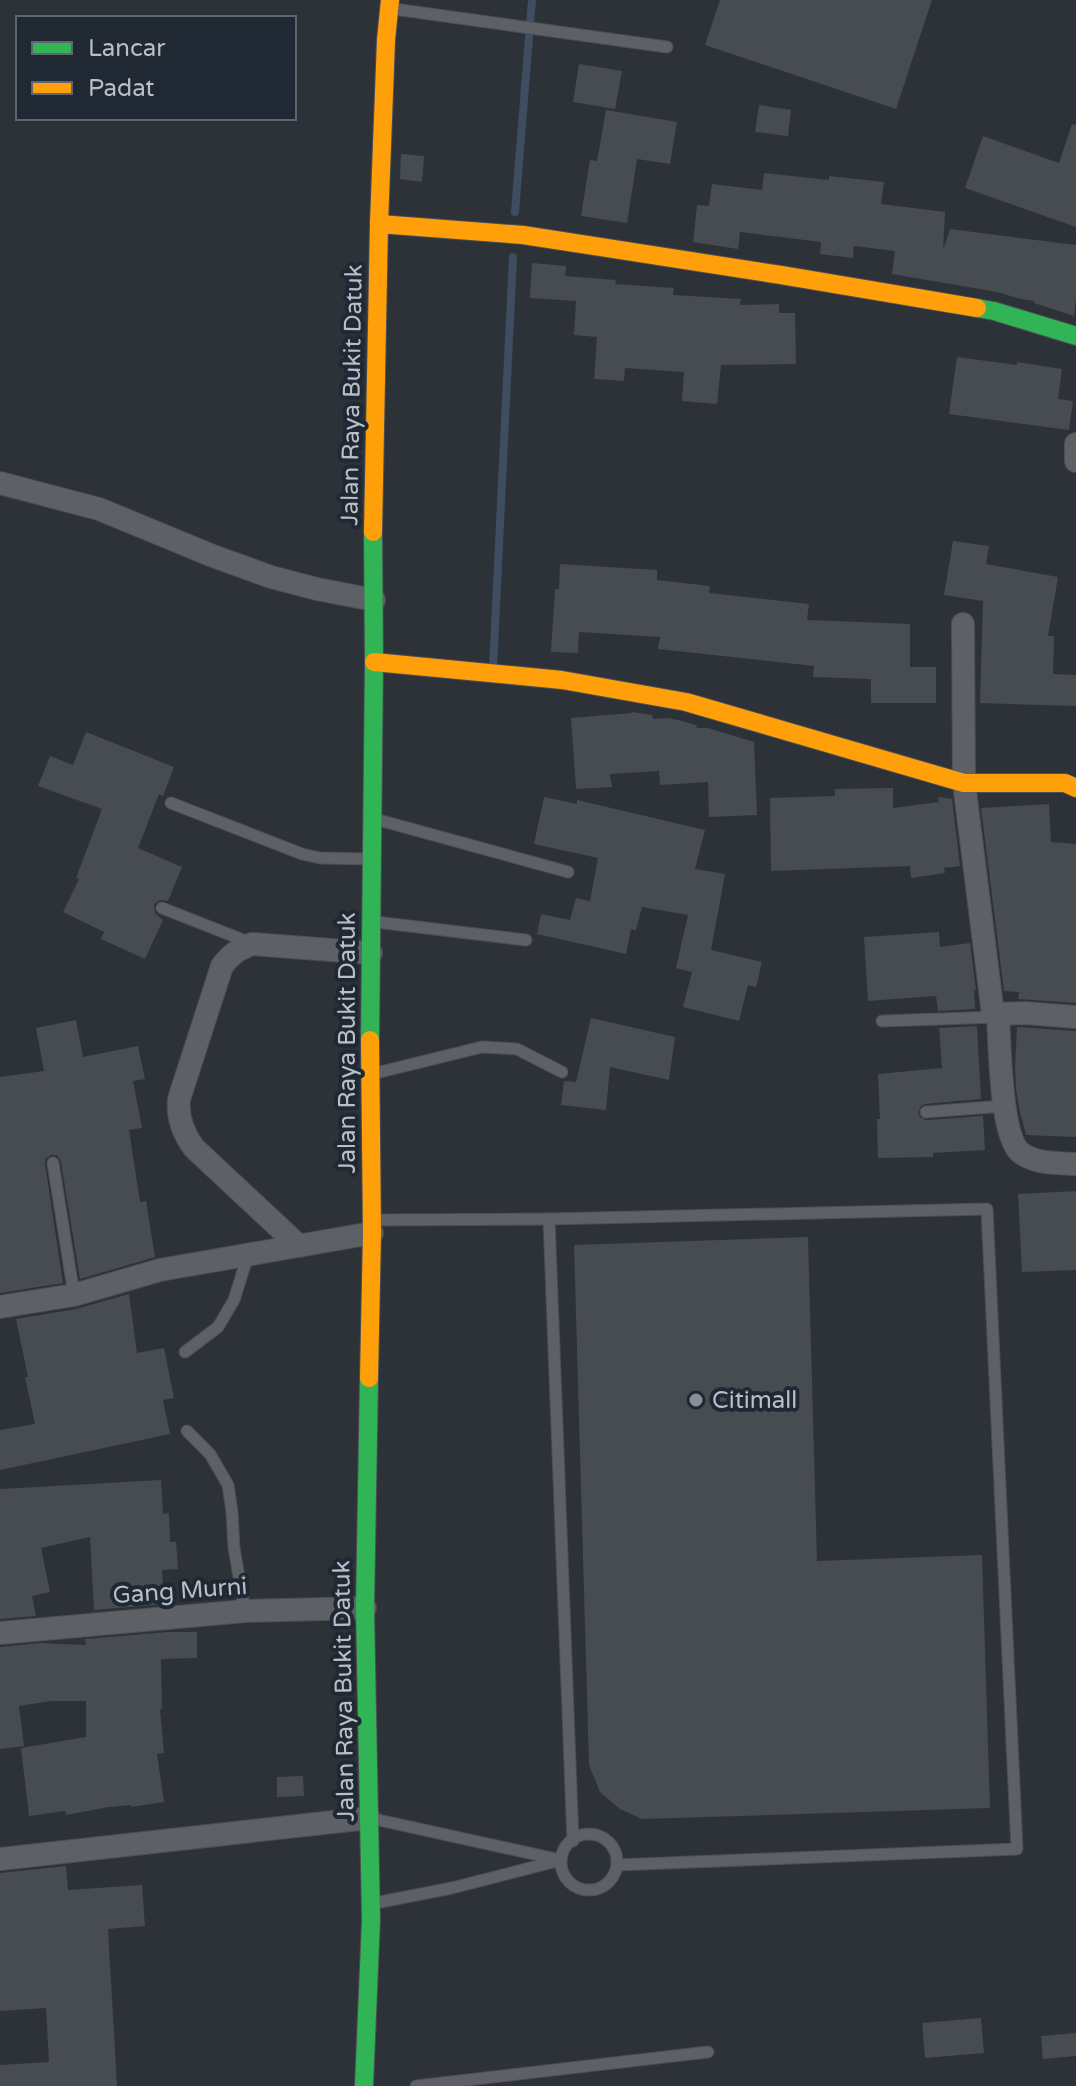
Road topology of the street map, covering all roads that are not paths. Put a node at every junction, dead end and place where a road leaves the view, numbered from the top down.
1 (390, 4) edge
2 (667, 47) dead end
3 (379, 224) junction
4 (1076, 336) edge
5 (1076, 444) edge
6 (1076, 461) edge
7 (0, 483) edge
8 (374, 600) junction
9 (963, 624) dead end
10 (374, 662) junction
11 (964, 783) junction
12 (1076, 788) edge
13 (171, 803) dead end
14 (372, 819) junction
15 (372, 859) junction
16 (568, 872) dead end
17 (162, 908) dead end
18 (371, 922) junction
19 (526, 940) dead end
20 (252, 944) junction
21 (371, 953) junction
22 (995, 1015) junction
23 (1076, 1017) edge
24 (882, 1021) dead end
25 (562, 1072) dead end
26 (370, 1075) junction
27 (1004, 1106) junction
28 (926, 1112) dead end
29 (53, 1163) dead end
30 (1076, 1164) edge
31 (549, 1219) junction
32 (372, 1226) junction
33 (299, 1246) junction
34 (248, 1254) junction
35 (74, 1295) junction
36 (0, 1307) edge
37 (185, 1352) dead end
38 (187, 1431) dead end
39 (365, 1608) junction
40 (245, 1611) junction
41 (0, 1633) edge
42 (369, 1818) junction
43 (573, 1841) junction
44 (0, 1859) edge
45 (561, 1860) junction
46 (617, 1865) junction
47 (370, 1904) junction
48 (708, 2052) dead end
49 (364, 2086) edge
50 (416, 2086) edge

1 - 2 lane
1 - 3 street, Jalan Raya Bukit Datuk
3 - 4 street
3 - 8 street, Jalan Raya Bukit Datuk
5 - 6 street
7 - 8 street
8 - 10 street, Jalan Raya Bukit Datuk
9 - 11 street
10 - 11 street
10 - 14 street, Jalan Raya Bukit Datuk
11 - 12 street
11 - 22 street
13 - 15 lane
14 - 15 street, Jalan Raya Bukit Datuk
14 - 16 lane
15 - 18 street, Jalan Raya Bukit Datuk
17 - 20 lane
18 - 19 lane
18 - 21 street, Jalan Raya Bukit Datuk
20 - 21 street
20 - 33 street
21 - 26 street, Jalan Raya Bukit Datuk
22 - 23 street
22 - 24 lane
22 - 27 street
25 - 26 lane
26 - 32 street, Jalan Raya Bukit Datuk
27 - 28 lane
27 - 30 street
29 - 35 lane
31 - 32 lane
31 - 43 lane
31 - 46 lane
32 - 33 street
32 - 39 street, Jalan Raya Bukit Datuk
33 - 34 street
34 - 35 street
34 - 37 lane
35 - 36 street
38 - 40 lane
39 - 40 street, Gang Murni
39 - 42 street, Jalan Raya Bukit Datuk
40 - 41 street, Gang Murni
42 - 44 street
42 - 45 lane
42 - 47 street, Jalan Raya Bukit Datuk
43 - 45 lane
43 - 46 lane
45 - 46 lane
45 - 47 lane
47 - 49 street, Jalan Raya Bukit Datuk
48 - 50 lane

